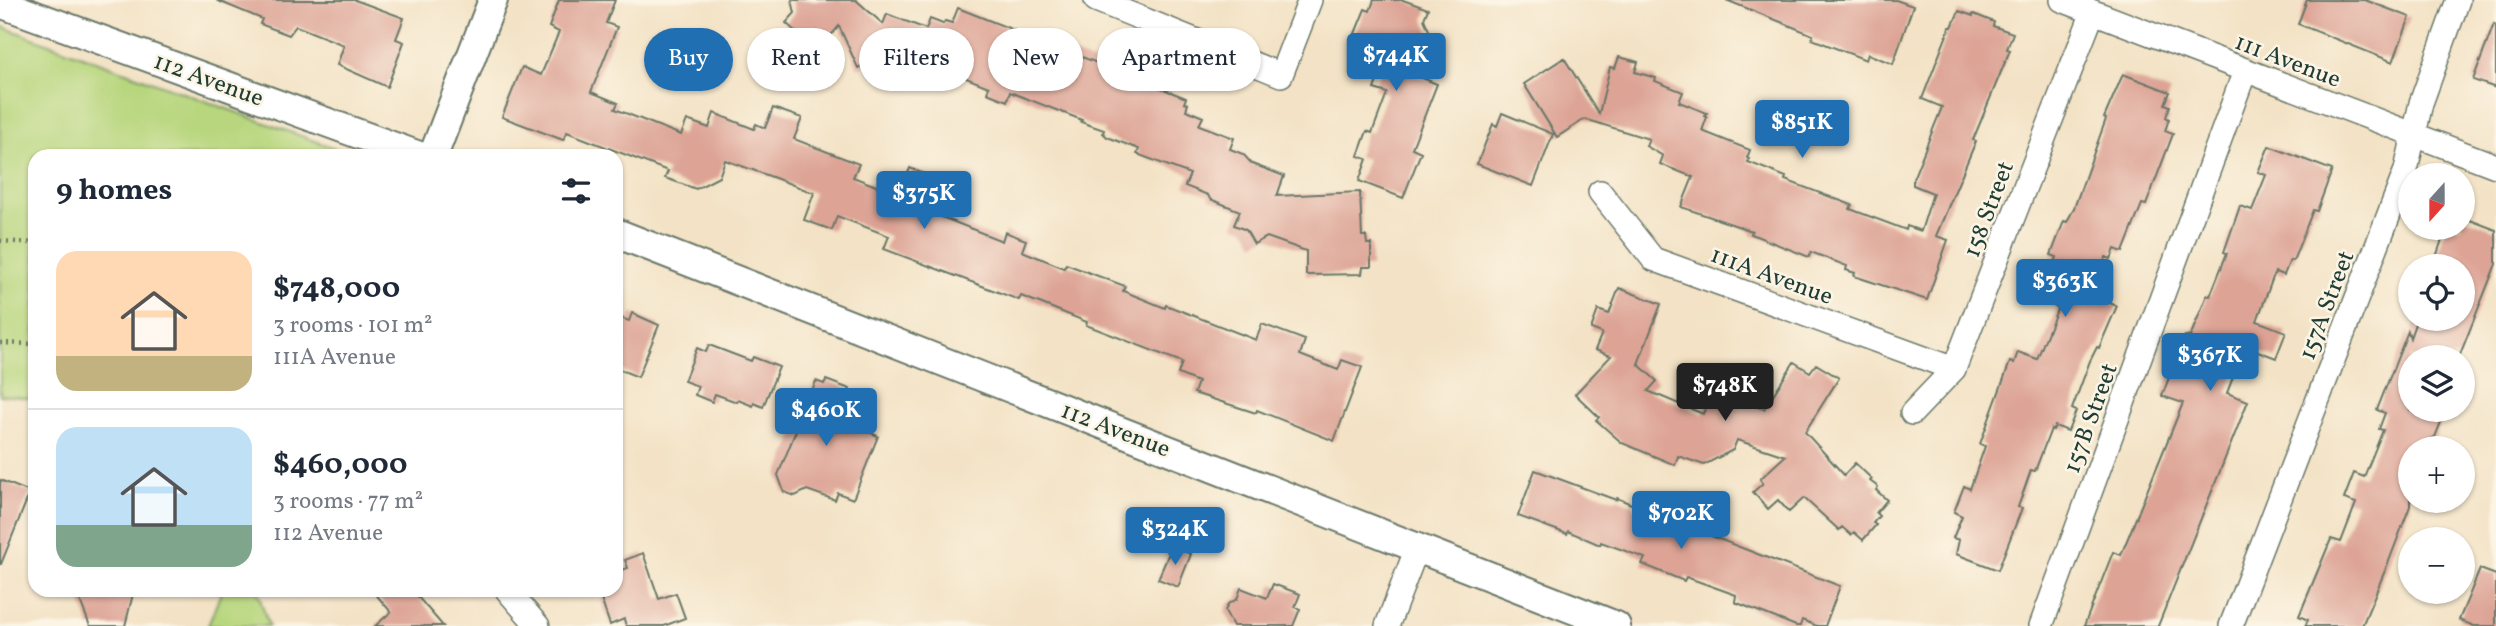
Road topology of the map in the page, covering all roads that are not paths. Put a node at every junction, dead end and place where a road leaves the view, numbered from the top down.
1 (493, 0) edge
2 (1096, 0) edge
3 (1310, 0) edge
4 (2062, 0) edge
5 (2458, 0) edge
6 (0, 3) edge
7 (2093, 12) junction
8 (2245, 71) junction
9 (2414, 136) junction
10 (400, 149) edge
11 (436, 149) edge
12 (2496, 166) edge
13 (1600, 192) dead end
14 (623, 236) edge
15 (1954, 369) junction
16 (1912, 413) dead end
17 (1418, 548) junction
18 (513, 597) edge
19 (538, 626) edge
20 (1387, 626) edge
21 (1616, 626) edge
22 (2041, 626) edge
23 (2231, 626) edge

1 - 11 street
2 - 3 street
4 - 7 street, 111 Avenue
5 - 9 street, 157A Street
6 - 10 street, 112 Avenue
7 - 8 street, 111 Avenue
7 - 15 street, 158 Street
8 - 9 street, 111 Avenue
8 - 22 street, 157B Street
9 - 12 street, 111 Avenue
9 - 23 street, 157A Street
13 - 15 street, 111A Avenue
14 - 17 street, 112 Avenue
15 - 16 street, 158 Street
17 - 20 street
17 - 21 street, 112 Avenue
18 - 19 street

